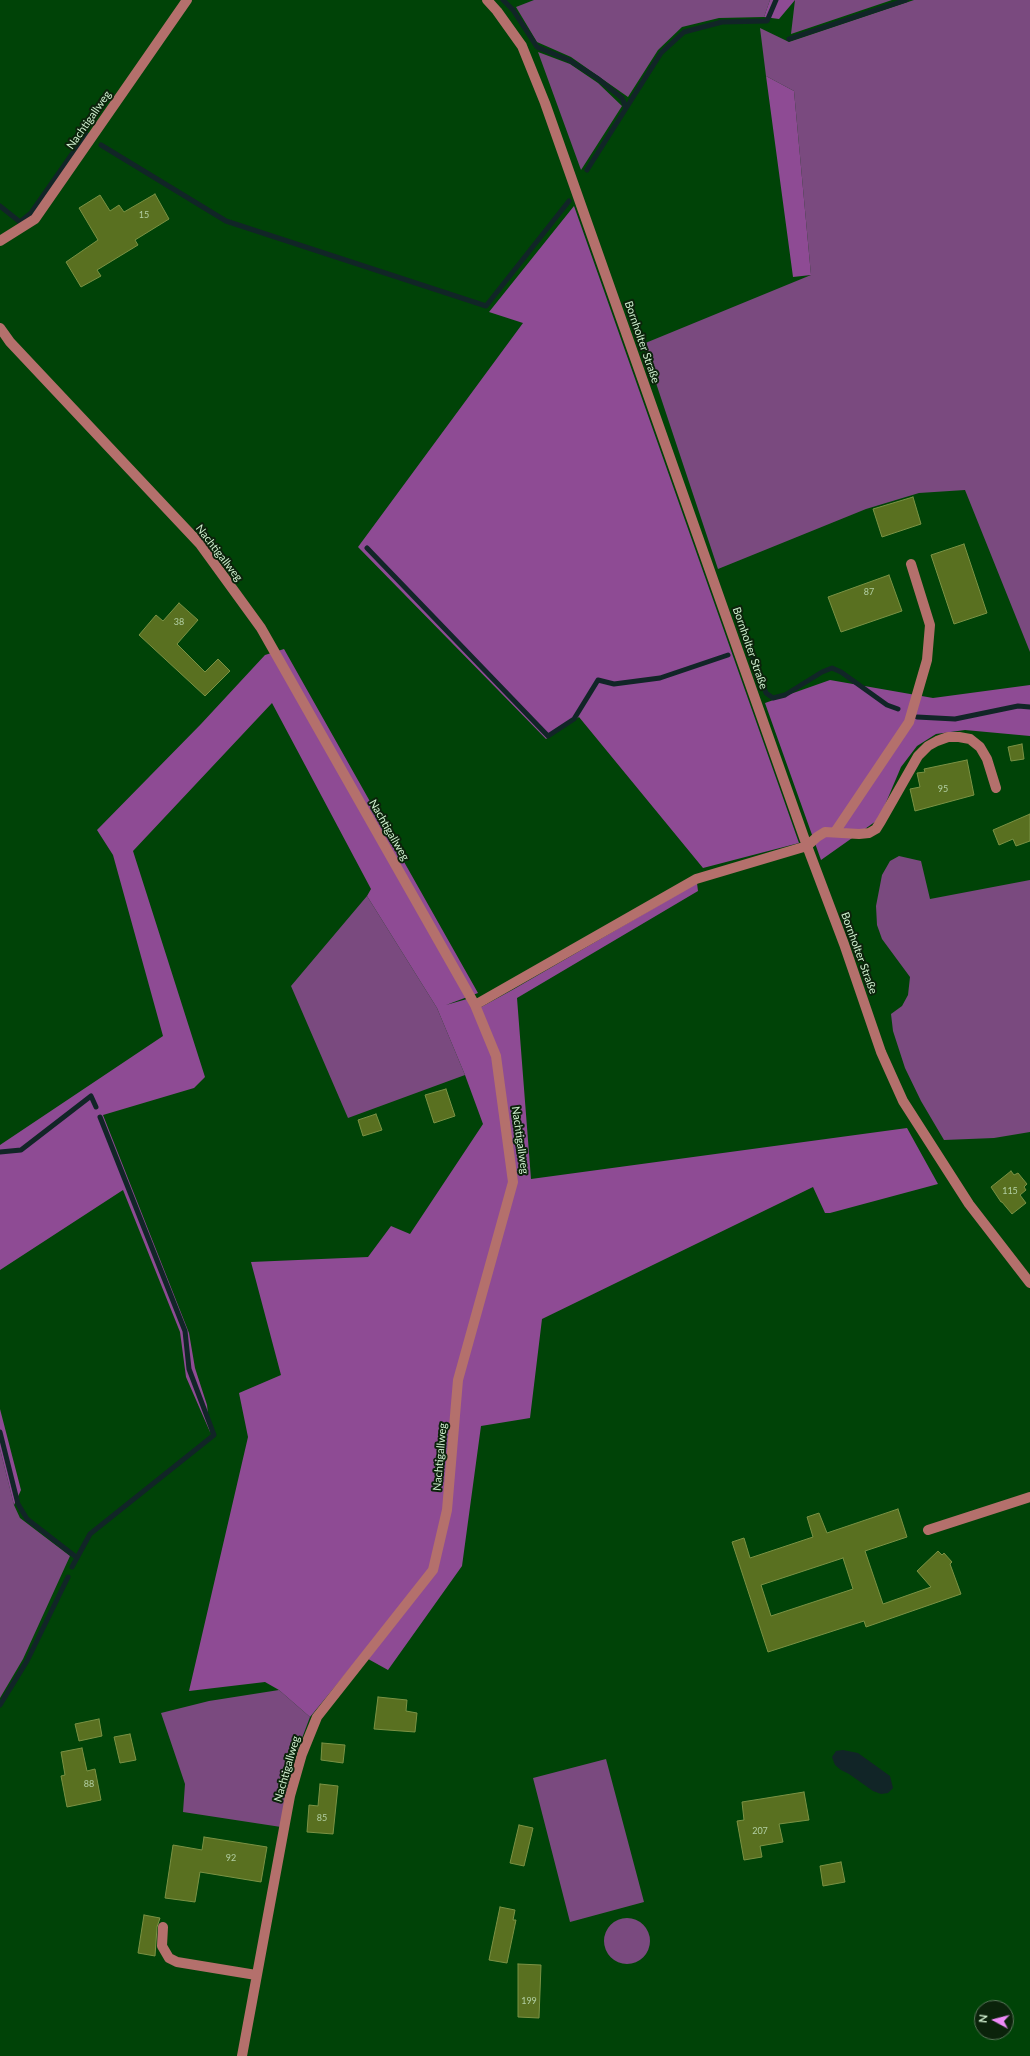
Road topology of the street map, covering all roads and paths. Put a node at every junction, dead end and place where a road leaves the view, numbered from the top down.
1 (187, 0) edge
2 (487, 0) edge
3 (0, 241) edge
4 (0, 328) edge
5 (911, 564) dead end
6 (996, 788) dead end
7 (835, 832) junction
8 (807, 846) junction
9 (475, 1004) junction
10 (1030, 1283) edge
11 (1030, 1497) edge
12 (928, 1530) dead end
13 (163, 1927) dead end
14 (256, 1975) junction
15 (242, 2056) edge

1 - 3 street, Nachtigallweg
2 - 8 street, Bornholter Straße
4 - 9 street, Nachtigallweg
5 - 7 street
6 - 7 street
7 - 8 street
8 - 9 street
8 - 10 street, Bornholter Straße
9 - 14 street, Nachtigallweg
11 - 12 street
13 - 14 street
14 - 15 street, Nachtigallweg

